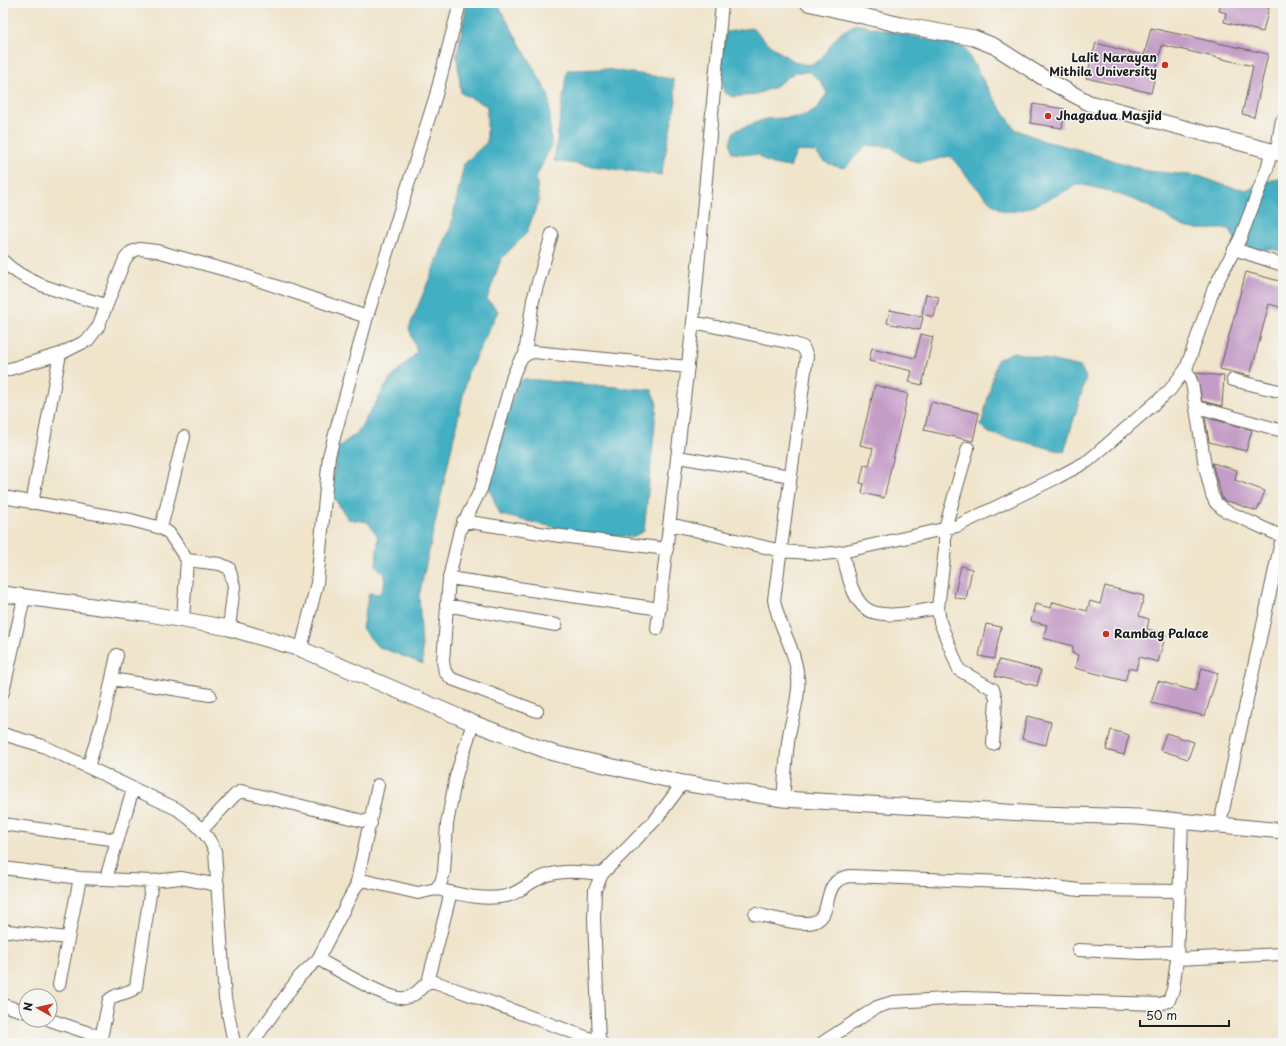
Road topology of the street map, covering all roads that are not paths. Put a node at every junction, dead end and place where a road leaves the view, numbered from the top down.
1 (460, 3) edge
2 (722, 3) edge
3 (808, 3) edge
4 (1283, 122) edge
5 (1277, 153) edge
6 (552, 234) dead end
7 (1237, 244) junction
8 (3, 261) edge
9 (1283, 265) edge
10 (106, 305) junction
11 (367, 317) junction
12 (693, 322) junction
13 (60, 354) junction
14 (525, 354) junction
15 (688, 367) junction
16 (1186, 369) junction
17 (3, 371) edge
18 (1233, 380) dead end
19 (1283, 392) edge
20 (1197, 407) junction
21 (1283, 431) edge
22 (184, 437) dead end
23 (968, 448) dead end
24 (678, 457) junction
25 (791, 476) junction
26 (3, 497) edge
27 (32, 503) junction
28 (463, 521) junction
29 (670, 524) junction
30 (161, 528) junction
31 (945, 528) junction
32 (1282, 537) edge
33 (667, 549) junction
34 (781, 551) junction
35 (842, 552) junction
36 (187, 560) junction
37 (449, 578) junction
38 (3, 594) edge
39 (24, 598) junction
40 (446, 605) junction
41 (938, 608) junction
42 (660, 610) junction
43 (182, 619) junction
44 (556, 625) dead end
45 (229, 628) junction
46 (658, 629) dead end
47 (301, 650) junction
48 (118, 655) dead end
49 (112, 679) junction
50 (3, 692) edge
51 (210, 695) dead end
52 (537, 711) dead end
53 (473, 723) junction
54 (3, 734) edge
55 (993, 744) dead end
56 (88, 767) junction
57 (684, 783) junction
58 (378, 785) dead end
59 (133, 789) junction
60 (783, 799) junction
61 (1182, 820) junction
62 (3, 824) edge
63 (371, 824) junction
64 (1220, 824) junction
65 (202, 830) junction
66 (1283, 831) edge
67 (118, 840) junction
68 (3, 868) edge
69 (602, 874) junction
70 (80, 878) junction
71 (106, 878) junction
72 (152, 882) junction
73 (218, 885) junction
74 (356, 886) junction
75 (436, 889) junction
76 (1178, 891) junction
77 (451, 892) junction
78 (755, 914) dead end
79 (3, 929) edge
80 (67, 938) junction
81 (1078, 950) dead end
82 (1283, 954) edge
83 (1177, 955) junction
84 (318, 959) junction
85 (428, 982) junction
86 (59, 985) dead end
87 (3, 1005) edge
88 (18, 1010) edge
89 (58, 1023) edge
90 (100, 1040) edge
91 (600, 1042) edge
92 (234, 1043) edge
93 (252, 1043) edge
94 (822, 1043) edge

1 - 11 street
2 - 12 street
3 - 5 street
4 - 5 street
5 - 7 street
6 - 14 street
7 - 9 street
7 - 16 street
8 - 10 street
10 - 11 street
10 - 13 street
11 - 47 street
12 - 15 street
12 - 25 street
13 - 17 street
13 - 27 street
14 - 15 street
14 - 28 street
15 - 24 street
16 - 20 street
16 - 31 street
18 - 19 street
20 - 21 street
20 - 32 street
22 - 30 street
23 - 31 street
24 - 25 street
24 - 29 street
25 - 34 street
26 - 27 street
27 - 30 street
28 - 33 street
28 - 37 street
29 - 33 street
29 - 34 street
30 - 36 street
31 - 35 street
31 - 41 street
32 - 64 street
33 - 42 street
34 - 35 street
34 - 60 street
35 - 41 street
36 - 43 street
36 - 45 street
37 - 40 street
37 - 42 street
38 - 39 street
39 - 43 street
39 - 50 street
40 - 44 street
40 - 52 street
41 - 55 street
42 - 46 street
43 - 45 street
45 - 47 street
47 - 53 street
48 - 49 street
49 - 51 street
49 - 56 street
53 - 57 street
53 - 75 street
54 - 56 street
56 - 59 street
57 - 60 street
57 - 69 street
58 - 63 street
59 - 65 street
59 - 67 street
60 - 61 street
61 - 64 street
61 - 76 street
62 - 67 street
63 - 65 street
63 - 74 street
64 - 66 street
65 - 73 street
67 - 71 street
68 - 70 street
69 - 77 street
69 - 91 street
70 - 71 street
70 - 80 street
71 - 72 street
72 - 73 street
72 - 90 street
73 - 92 street
74 - 75 street
74 - 84 street
75 - 77 street
76 - 78 street
76 - 83 street
77 - 85 street
79 - 80 street
80 - 86 street
81 - 83 street
82 - 83 street
83 - 94 street
84 - 85 street
84 - 93 street
85 - 91 street
87 - 88 street
89 - 90 street

